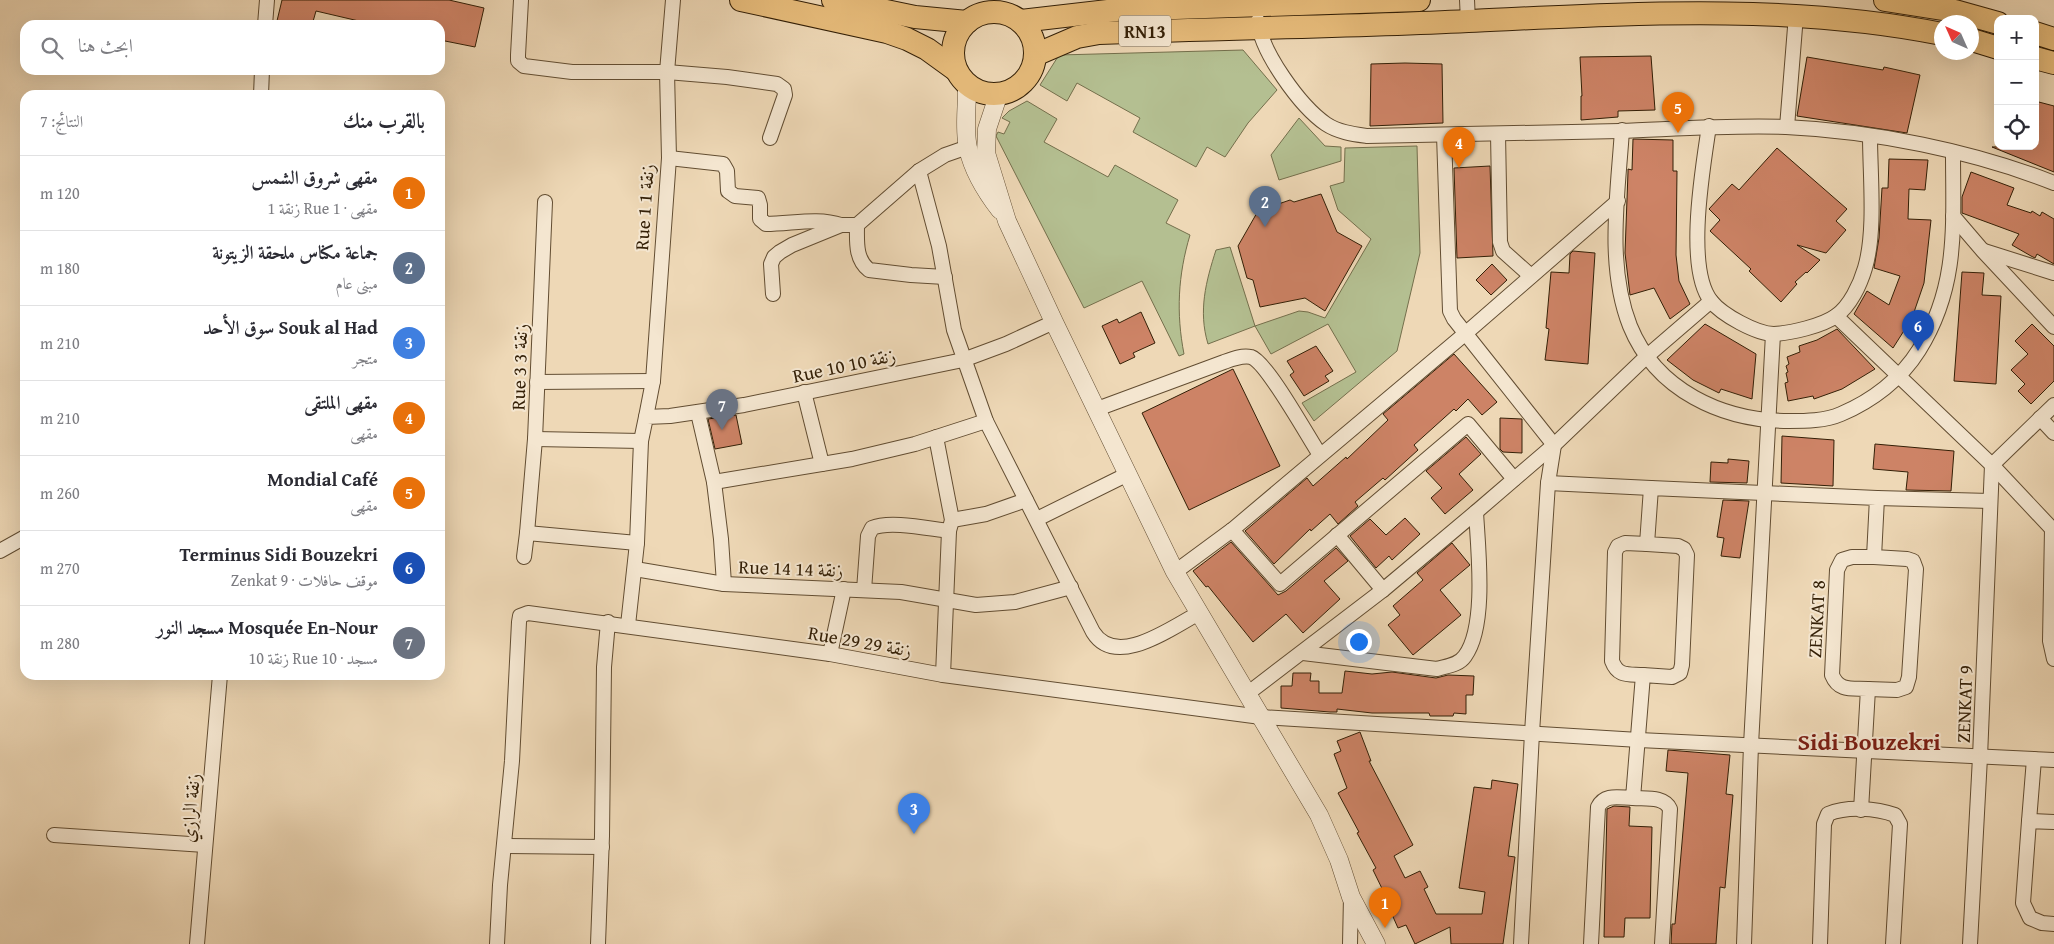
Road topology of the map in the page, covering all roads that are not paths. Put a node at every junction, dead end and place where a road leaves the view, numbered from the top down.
1 (267, 0) edge
2 (521, 0) edge
3 (673, 0) edge
4 (741, 0) edge
5 (834, 0) edge
6 (1419, 0) edge
7 (1885, 0) edge
8 (1467, 10) edge
9 (1796, 15) junction
10 (1257, 16) junction
11 (265, 20) edge
12 (1021, 21) junction
13 (967, 22) junction
14 (1994, 22) edge
15 (1934, 32) edge
16 (2039, 34) edge
17 (2054, 39) edge
18 (1979, 42) edge
19 (1994, 47) edge
20 (1035, 55) junction
21 (2039, 59) edge
22 (2054, 64) edge
23 (667, 72) junction
24 (262, 75) edge
25 (963, 77) junction
26 (261, 90) edge
27 (999, 93) junction
28 (1709, 126) junction
29 (1787, 127) junction
30 (1622, 130) junction
31 (1498, 134) junction
32 (1444, 135) junction
33 (1870, 136) junction
34 (770, 138) dead end
35 (968, 147) junction
36 (1953, 152) junction
37 (669, 158) junction
38 (919, 170) junction
39 (2054, 183) edge
40 (1618, 201) junction
41 (545, 202) dead end
42 (1953, 216) junction
43 (1007, 221) junction
44 (842, 225) junction
45 (857, 225) junction
46 (1983, 251) junction
47 (2054, 273) edge
48 (1531, 276) junction
49 (945, 277) junction
50 (773, 294) dead end
51 (1711, 301) junction
52 (1836, 316) junction
53 (1054, 322) junction
54 (2054, 327) edge
55 (1466, 333) junction
56 (1773, 334) junction
57 (1646, 357) junction
58 (963, 360) junction
59 (1900, 376) junction
60 (653, 381) junction
61 (537, 382) junction
62 (804, 392) junction
63 (2054, 404) edge
64 (1096, 409) junction
65 (698, 413) junction
66 (2040, 418) junction
67 (986, 421) junction
68 (1768, 421) junction
69 (644, 428) junction
70 (2054, 433) edge
71 (936, 438) junction
72 (536, 439) junction
73 (1554, 445) junction
74 (1320, 455) junction
75 (822, 464) junction
76 (1992, 465) junction
77 (1128, 474) junction
78 (1514, 479) junction
79 (714, 482) junction
80 (1548, 483) junction
81 (1650, 488) junction
82 (1764, 492) junction
83 (1877, 498) junction
84 (1026, 500) junction
85 (1990, 501) junction
86 (1476, 512) junction
87 (1037, 519) junction
88 (950, 525) junction
89 (1232, 530) junction
90 (2053, 530) edge
91 (527, 533) junction
92 (1337, 535) junction
93 (20, 540) edge
94 (637, 543) junction
95 (1647, 544) junction
96 (0, 551) edge
97 (524, 557) dead end
98 (1874, 557) junction
99 (634, 570) junction
100 (1175, 572) junction
101 (724, 584) junction
102 (1070, 587) junction
103 (844, 589) junction
104 (864, 590) junction
105 (1384, 590) junction
106 (946, 601) junction
107 (1199, 613) junction
108 (608, 622) junction
109 (628, 625) junction
110 (1303, 653) junction
111 (830, 654) junction
112 (2054, 659) edge
113 (943, 675) junction
114 (1643, 675) junction
115 (220, 680) edge
116 (1868, 689) junction
117 (1247, 694) junction
118 (1261, 716) junction
119 (1532, 733) junction
120 (1639, 740) junction
121 (1751, 745) junction
122 (1865, 751) junction
123 (1980, 757) junction
124 (2034, 759) junction
125 (2054, 760) edge
126 (1633, 798) junction
127 (1861, 810) junction
128 (2029, 821) junction
129 (2054, 822) edge
130 (54, 835) dead end
131 (206, 845) junction
132 (504, 846) junction
133 (602, 847) junction
134 (1351, 897) junction
135 (2054, 924) edge
136 (197, 944) edge
137 (497, 944) edge
138 (598, 944) edge
139 (1350, 944) edge
140 (1376, 944) edge
141 (1521, 944) edge
142 (1591, 944) edge
143 (1662, 944) edge
144 (1744, 944) edge
145 (1820, 944) edge
146 (1893, 944) edge
147 (1970, 944) edge

1 - 11 street
2 - 23 street
3 - 23 street, Rue 1 زنقة 1
4 - 25 main road
5 - 13 main road, RN13
6 - 10 main road, RN13
7 - 14 main road
8 - 9 main road, RN13
8 - 10 main road, RN13
9 - 15 main road, RN13
9 - 29 street
10 - 12 main road, RN13
10 - 20 main road, RN13
10 - 32 street
12 - 13 main road, RN13
12 - 20 main road
13 - 25 main road
16 - 17 main road
18 - 19 main road
20 - 27 main road
21 - 22 main road
23 - 34 street
23 - 37 street, Rue 1 زنقة 1
24 - 26 street
25 - 27 main road
25 - 35 street
27 - 43 street
28 - 29 street
28 - 30 street
28 - 51 street
29 - 33 street
30 - 31 street
30 - 40 street
31 - 32 street
31 - 48 street
32 - 55 street
33 - 36 street
33 - 52 street
35 - 38 street
35 - 43 street
36 - 39 street
36 - 42 street
37 - 44 street
37 - 60 street, Rue 1 زنقة 1
38 - 45 street
38 - 49 street
40 - 48 street
40 - 57 street
41 - 61 street, Rue 3 زنقة 3
42 - 46 street
42 - 59 street
43 - 53 street
44 - 45 street
44 - 50 street
45 - 49 street
46 - 47 street
46 - 54 street
48 - 55 street
49 - 58 street
51 - 56 street
51 - 57 street
52 - 56 street
52 - 59 street
53 - 58 street, Rue 10 زنقة 10
53 - 64 street
55 - 73 street
55 - 74 street
56 - 68 street
57 - 68 street
57 - 73 street
58 - 62 street, Rue 10 زنقة 10
58 - 67 street
59 - 68 street
59 - 76 street
60 - 61 street
60 - 69 street, Rue 1 زنقة 1
61 - 72 street, Rue 3 زنقة 3
62 - 65 street, Rue 10 زنقة 10
62 - 75 street
63 - 66 street
64 - 74 street
64 - 77 street
65 - 69 street, Rue 10 زنقة 10
65 - 79 street
66 - 70 street
66 - 76 street
67 - 71 street
67 - 84 street
68 - 82 street
69 - 72 street, Rue 10 زنقة 10
69 - 94 street, Rue 1 زنقة 1
71 - 75 street
71 - 88 street
72 - 91 street, Rue 3 زنقة 3
73 - 78 street
73 - 80 street
74 - 89 street
75 - 79 street
76 - 85 street, ZENKAT 9
76 - 90 street
77 - 87 street
77 - 100 street
78 - 86 street
78 - 92 street
79 - 101 street
80 - 81 street
80 - 119 street
81 - 82 street
81 - 95 street
82 - 83 street
82 - 121 street
83 - 85 street
83 - 98 street
84 - 87 street
84 - 88 street
85 - 123 street, ZENKAT 9
86 - 105 street
86 - 110 street
87 - 102 street
88 - 104 street
88 - 106 street
89 - 92 street
89 - 100 street
90 - 112 street
91 - 94 street
91 - 97 street, Rue 3 زنقة 3
92 - 105 street
93 - 96 street
94 - 99 street, Rue 1 زنقة 1
95 - 114 street
95 - 114 street
98 - 116 street, ZENKAT 8
98 - 116 street
99 - 101 street, Rue 14 زنقة 14
99 - 109 street, Rue 1 زنقة 1
100 - 107 street
101 - 103 street, Rue 14 زنقة 14
102 - 106 street, Rue 14 زنقة 14
102 - 107 street
103 - 104 street, Rue 14 زنقة 14
103 - 111 street
104 - 106 street, Rue 14 زنقة 14
105 - 110 street
106 - 113 street
107 - 117 street
108 - 109 street, Rue 29 زنقة 29
108 - 132 street, Rue 29 زنقة 29
108 - 133 street
109 - 111 street, Rue 29 زنقة 29
110 - 117 street
111 - 113 street, Rue 29 زنقة 29
113 - 118 street, Rue 29 زنقة 29
114 - 120 street
115 - 131 street, زنقة الرازي
116 - 122 street
117 - 118 street
118 - 119 street, Rue 29 زنقة 29
118 - 134 street
119 - 120 street, Rue 29 زنقة 29
119 - 141 street
120 - 121 street, Rue 29 زنقة 29
120 - 126 street
121 - 122 street, Rue 29 زنقة 29
121 - 144 street
122 - 123 street, Rue 29 زنقة 29
122 - 127 street
123 - 124 street, Rue 29 زنقة 29
123 - 147 street, ZENKAT 9
124 - 125 street, Rue 29 زنقة 29
124 - 128 street
126 - 142 street
126 - 143 street
127 - 145 street
127 - 146 street
128 - 129 street
128 - 135 street
130 - 131 street
131 - 136 street, زنقة الرازي
132 - 133 street
132 - 137 street
133 - 138 street
134 - 139 street
134 - 140 street

